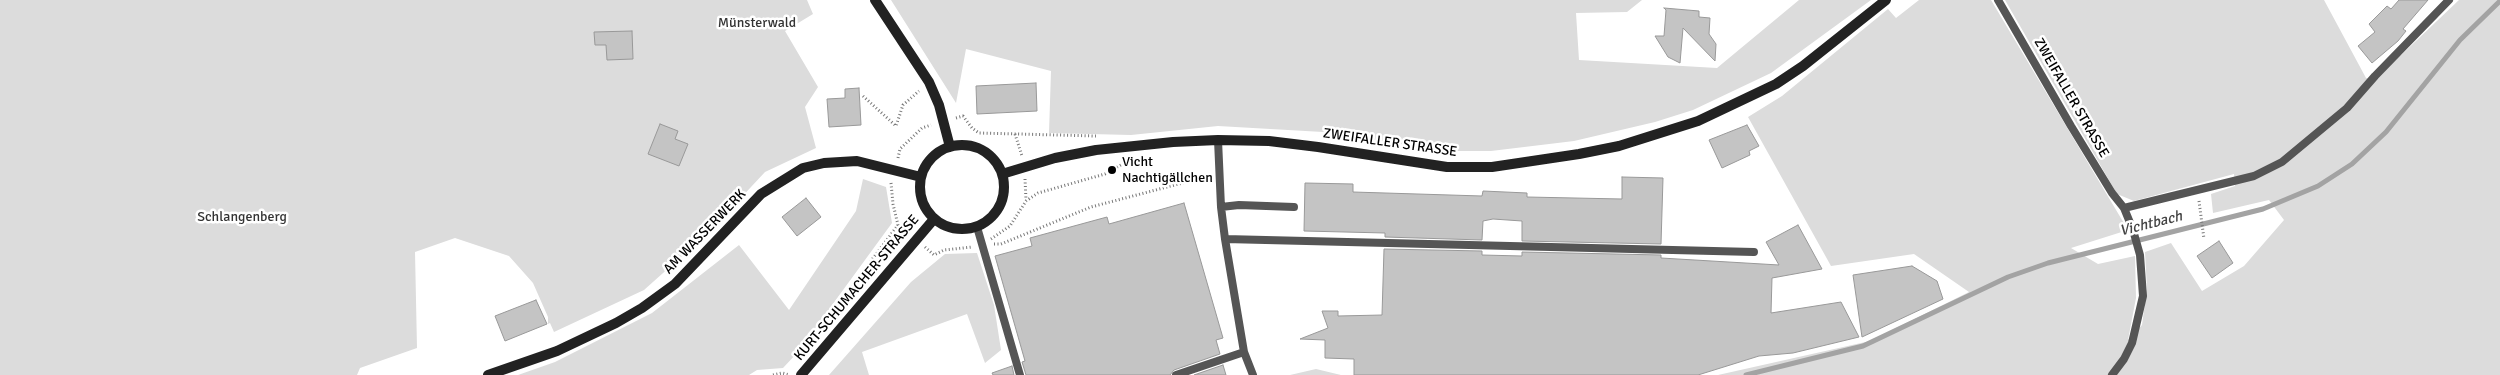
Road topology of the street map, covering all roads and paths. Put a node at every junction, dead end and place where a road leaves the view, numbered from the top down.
1 (875, 0) edge
2 (1886, 0) edge
3 (1998, 0) edge
4 (2449, 0) edge
5 (929, 82) junction
6 (863, 96) dead end
7 (944, 122) junction
8 (1098, 136) dead end
9 (1218, 140) junction
10 (950, 147) junction
11 (1135, 159) dead end
12 (895, 170) junction
13 (1002, 174) junction
14 (1219, 174) junction
15 (921, 177) junction
16 (1221, 207) junction
17 (1294, 207) dead end
18 (2124, 208) junction
19 (2200, 214) dead end
20 (934, 219) junction
21 (978, 227) junction
22 (2204, 238) dead end
23 (1225, 239) junction
24 (982, 244) junction
25 (1754, 252) dead end
26 (934, 255) dead end
27 (816, 335) dead end
28 (1244, 352) junction
29 (792, 366) dead end
30 (488, 375) edge
31 (773, 375) edge
32 (801, 375) edge
33 (1020, 375) edge
34 (1176, 375) edge
35 (1253, 375) edge
36 (2112, 375) edge

1 - 5 main road
2 - 9 main road, ZWEIFALLER STRASSE
3 - 18 lane, ZWEIFALLER STRASSE
4 - 18 lane
5 - 6 path
5 - 7 main road
7 - 8 path
7 - 10 main road
7 - 12 path
9 - 13 main road, ZWEIFALLER STRASSE
9 - 14 lane
10 - 13 main road
10 - 15 main road
11 - 24 path
12 - 15 main road, AM WASSERWERK
12 - 27 path
12 - 30 main road, AM WASSERWERK
13 - 21 main road
14 - 16 lane
14 - 24 path
15 - 20 main road
16 - 17 lane
16 - 23 lane
18 - 36 lane, ZWEIFALLER STRASSE
19 - 22 path
20 - 21 main road
20 - 32 main road, KURT-SCHUMACHER-STRASSE
21 - 24 lane
23 - 25 lane
23 - 28 lane
24 - 26 path
24 - 33 lane
28 - 34 lane
28 - 35 lane
29 - 31 path

